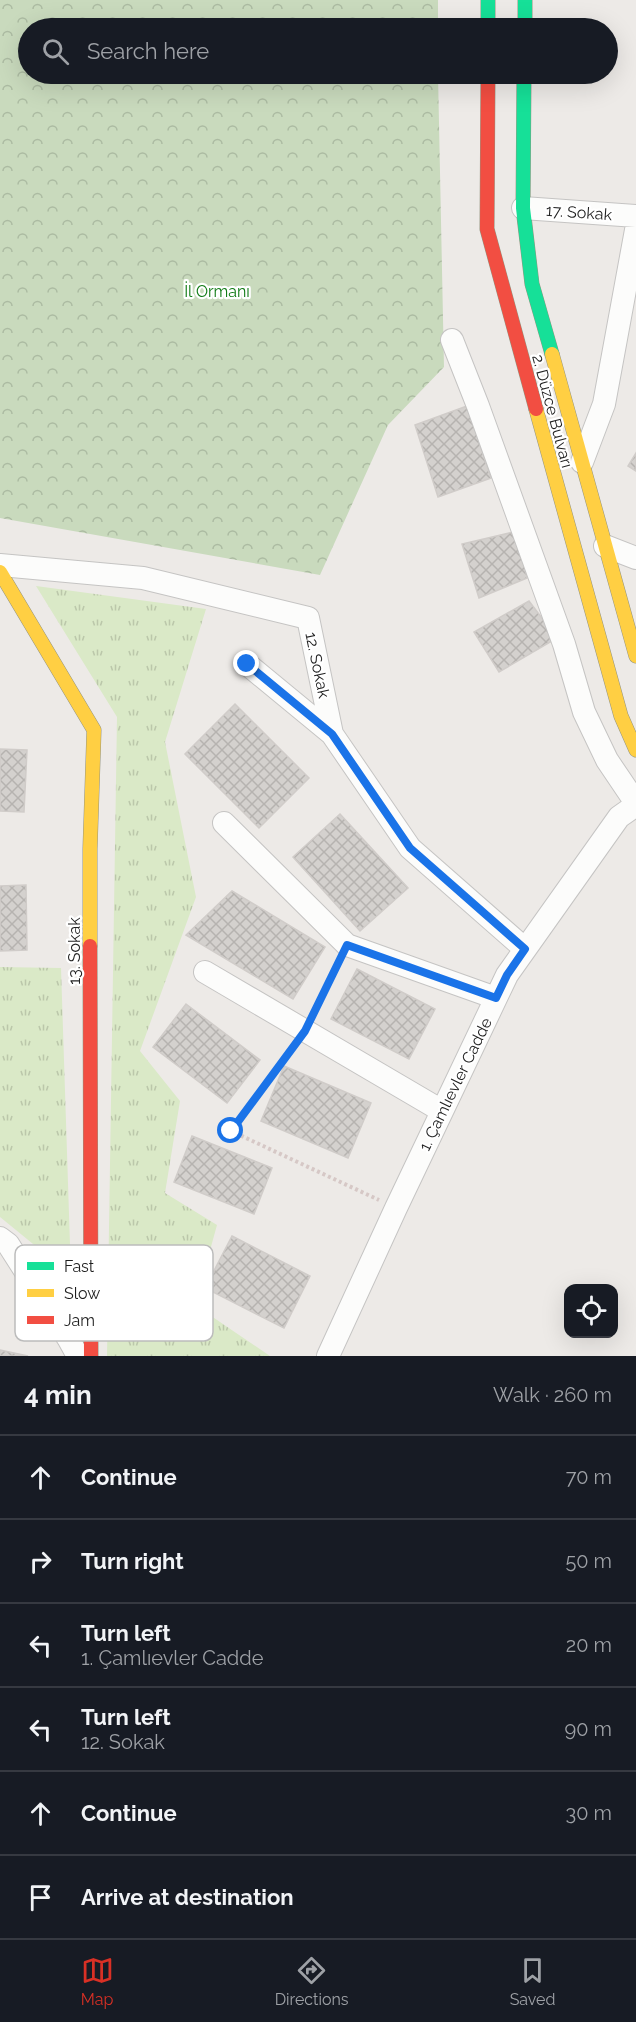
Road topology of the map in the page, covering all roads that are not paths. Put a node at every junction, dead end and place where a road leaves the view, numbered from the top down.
1 (488, 0) edge
2 (525, 0) edge
3 (488, 18) edge
4 (525, 18) edge
5 (488, 84) edge
6 (524, 84) edge
7 (523, 208) junction
8 (636, 216) edge
9 (636, 230) edge
10 (452, 340) dead end
11 (582, 462) junction
12 (605, 546) junction
13 (636, 558) edge
14 (0, 565) edge
15 (0, 572) edge
16 (636, 656) edge
17 (247, 664) dead end
18 (332, 734) junction
19 (636, 750) edge
20 (636, 804) edge
21 (224, 823) dead end
22 (525, 949) junction
23 (205, 972) dead end
24 (496, 998) junction
25 (442, 1111) junction
26 (0, 1238) edge
27 (91, 1245) edge
28 (15, 1255) edge
29 (70, 1341) edge
30 (91, 1341) edge
31 (78, 1356) edge
32 (91, 1356) edge
33 (328, 1356) edge

1 - 3 street
2 - 4 street
5 - 19 street, 2. Düzce Bulvarı
6 - 7 street, 2. Düzce Bulvarı
7 - 8 street, 17. Sokak
7 - 11 street, 2. Düzce Bulvarı
9 - 11 street
10 - 20 street
11 - 12 street, 2. Düzce Bulvarı
12 - 13 street
12 - 16 street, 2. Düzce Bulvarı
14 - 18 street, 12. Sokak
15 - 27 street, 13. Sokak
17 - 18 street
18 - 22 street, 12. Sokak
20 - 22 street, 1. Çamlıevler Cadde
21 - 24 street
22 - 24 street, 1. Çamlıevler Cadde
23 - 25 street
24 - 25 street, 1. Çamlıevler Cadde
25 - 33 street, 1. Çamlıevler Cadde
26 - 28 street
29 - 31 street
30 - 32 street, 13. Sokak

